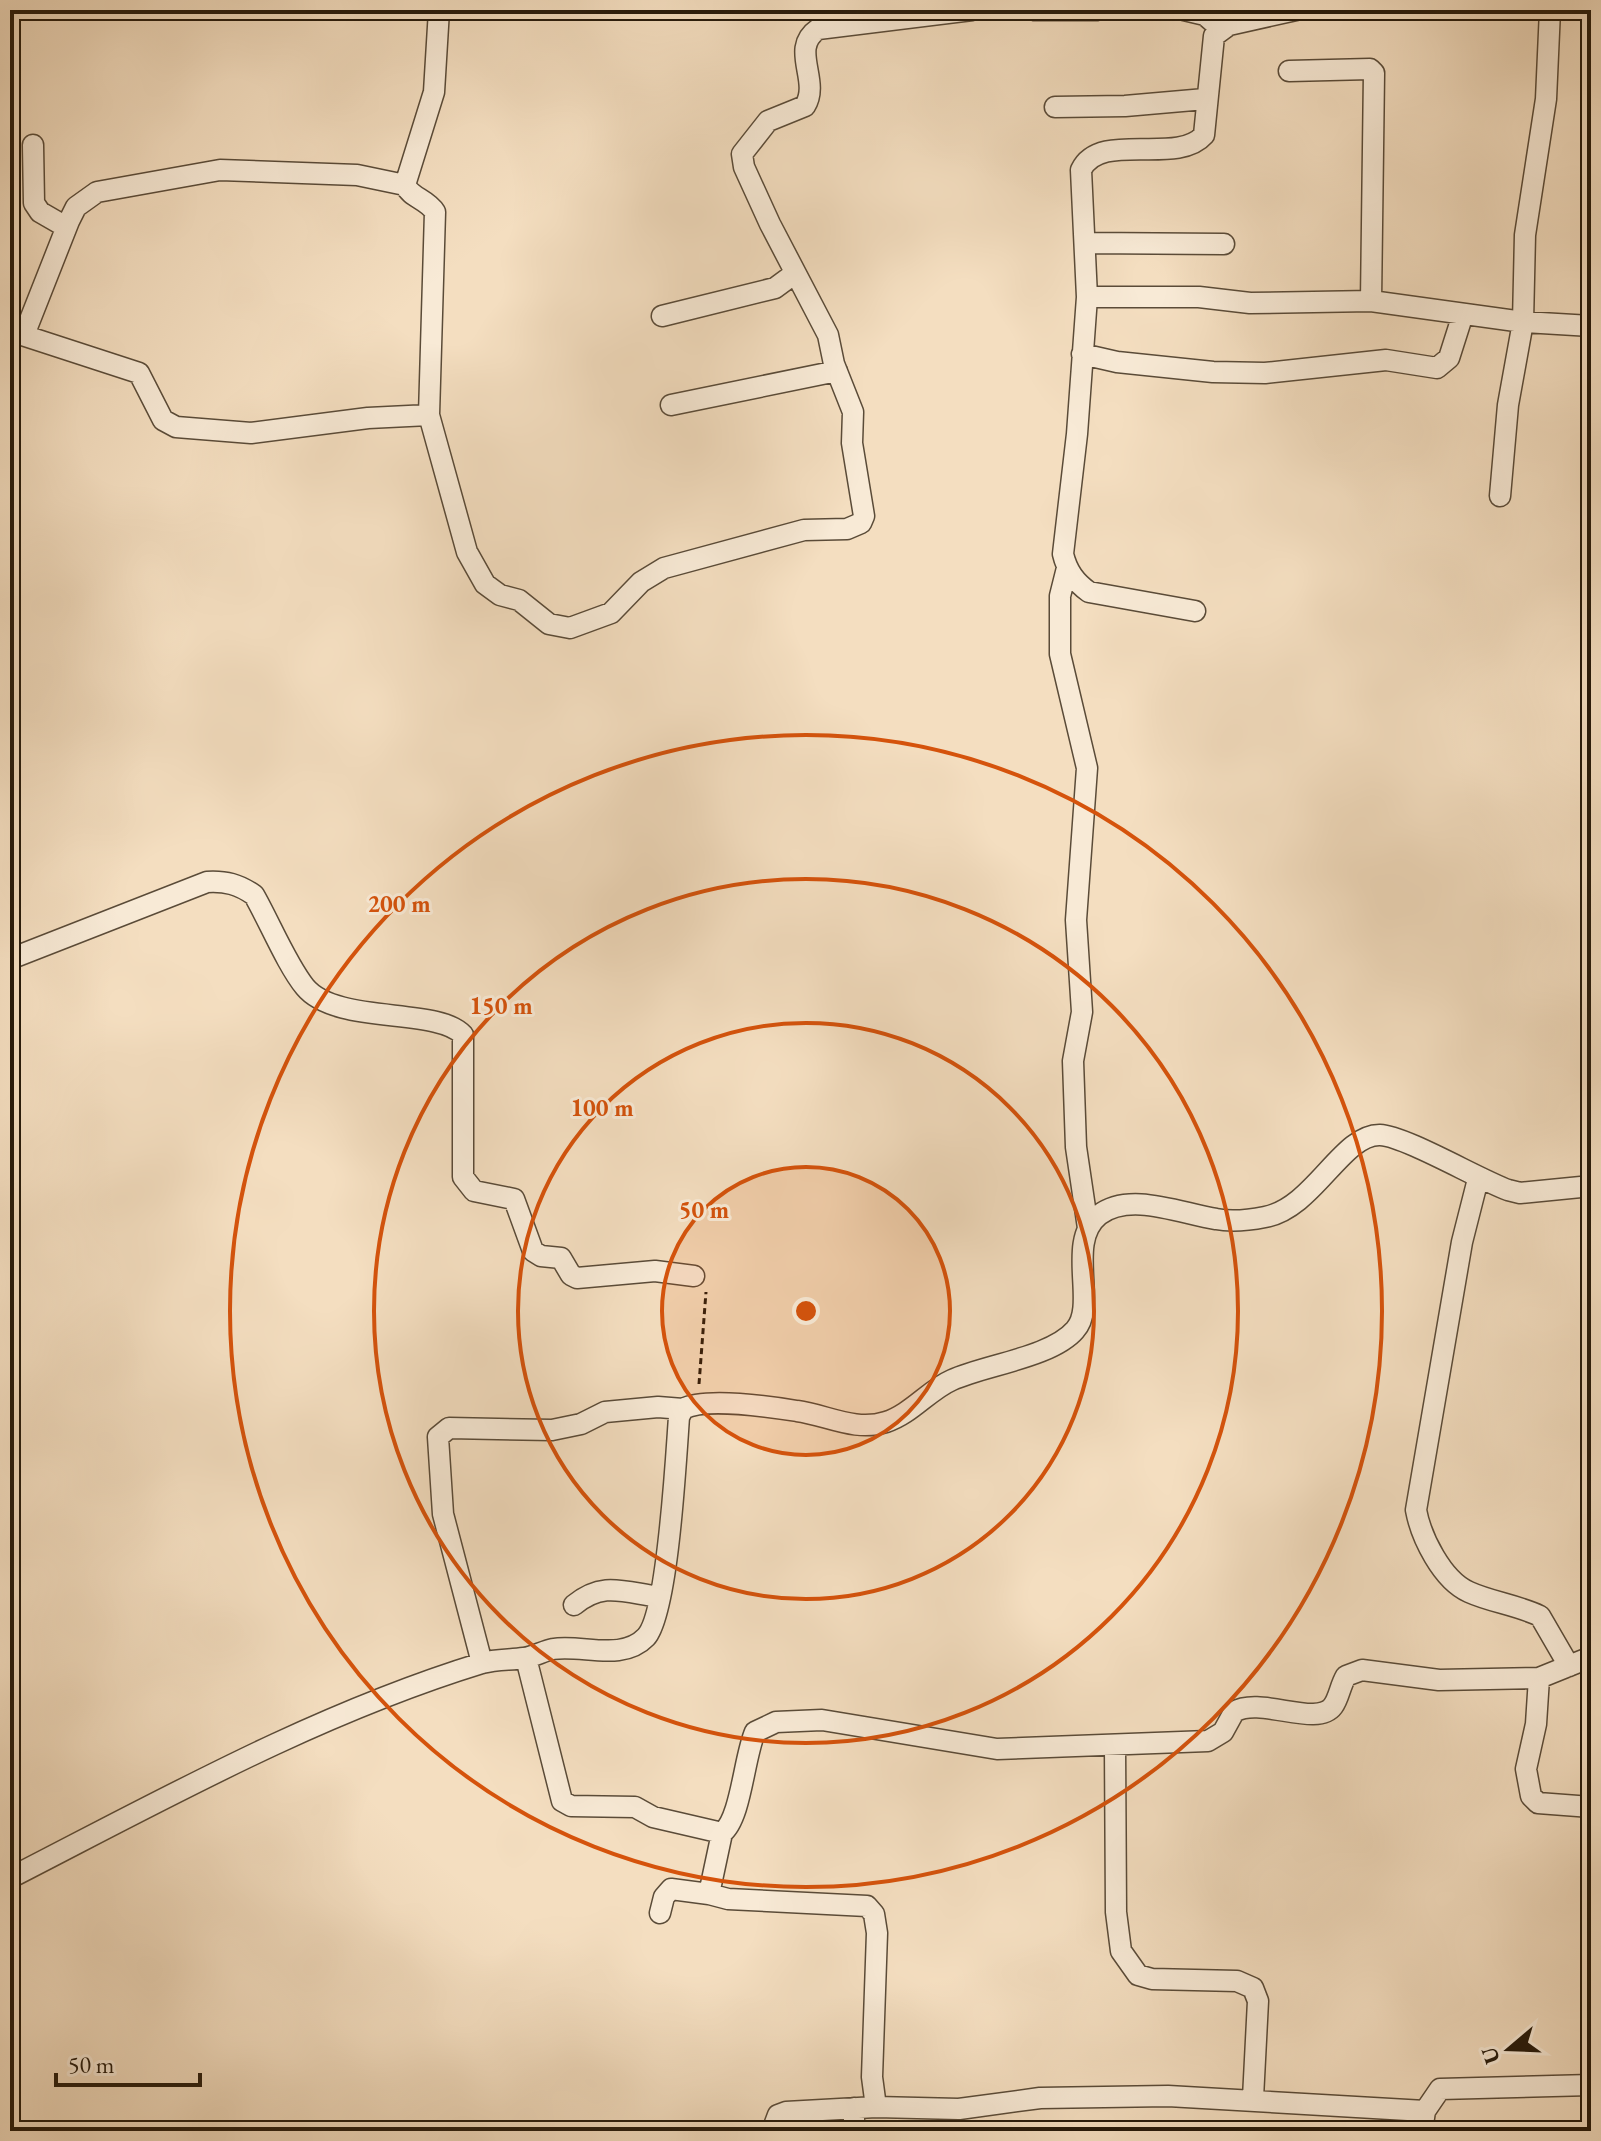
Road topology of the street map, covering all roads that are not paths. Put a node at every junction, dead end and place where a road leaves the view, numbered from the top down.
1 (439, 10) edge
2 (972, 10) edge
3 (1035, 10) edge
4 (1096, 10) edge
5 (1184, 10) edge
6 (1296, 10) edge
7 (1550, 10) edge
8 (1221, 29) junction
9 (1289, 71) dead end
10 (1205, 99) junction
11 (1055, 107) dead end
12 (33, 145) dead end
13 (405, 185) junction
14 (66, 227) junction
15 (1086, 243) junction
16 (1224, 244) dead end
17 (794, 274) junction
18 (1087, 297) junction
19 (1371, 301) junction
20 (1463, 314) junction
21 (662, 316) dead end
22 (1523, 322) junction
23 (1591, 326) edge
24 (17, 333) edge
25 (1082, 354) junction
26 (837, 371) junction
27 (671, 405) dead end
28 (429, 415) junction
29 (1500, 496) dead end
30 (1067, 568) junction
31 (1195, 611) dead end
32 (10, 959) edge
33 (1478, 1179) junction
34 (1591, 1186) edge
35 (1088, 1228) junction
36 (694, 1276) road end
37 (691, 1406) junction
38 (659, 1597) junction
39 (574, 1605) dead end
40 (1591, 1657) edge
41 (526, 1658) junction
42 (482, 1663) junction
43 (1569, 1666) junction
44 (1539, 1678) junction
45 (1115, 1747) junction
46 (1591, 1807) edge
47 (722, 1833) junction
48 (10, 1878) edge
49 (709, 1894) junction
50 (660, 1913) dead end
51 (1591, 2085) edge
52 (1253, 2098) junction
53 (876, 2107) junction
54 (854, 2108) junction
55 (1424, 2121) edge
56 (772, 2131) edge
57 (854, 2131) edge

1 - 13 street
2 - 17 street
3 - 4 street
5 - 8 street
6 - 8 street
7 - 22 street
8 - 10 street
9 - 19 street
10 - 11 street
10 - 15 street
12 - 14 street
13 - 14 street
13 - 28 street
14 - 24 street
15 - 16 street
15 - 18 street
17 - 21 street
17 - 26 street
18 - 19 street
18 - 25 street
19 - 20 street
20 - 22 street
20 - 25 street
22 - 23 street
22 - 29 street
24 - 28 street
25 - 30 street
26 - 27 street
26 - 28 street
30 - 31 street
30 - 35 street
32 - 36 street
33 - 34 street
33 - 35 street
33 - 43 street
35 - 37 street
37 - 38 street
37 - 42 street
38 - 39 street
38 - 41 street
40 - 43 street
41 - 42 street
41 - 47 street
42 - 48 street
43 - 44 street
44 - 45 street
44 - 46 street
45 - 47 street
45 - 52 street
47 - 49 street
49 - 50 street
49 - 53 street
51 - 55 street
52 - 53 street
52 - 55 street
53 - 54 street
54 - 56 street
54 - 57 street

